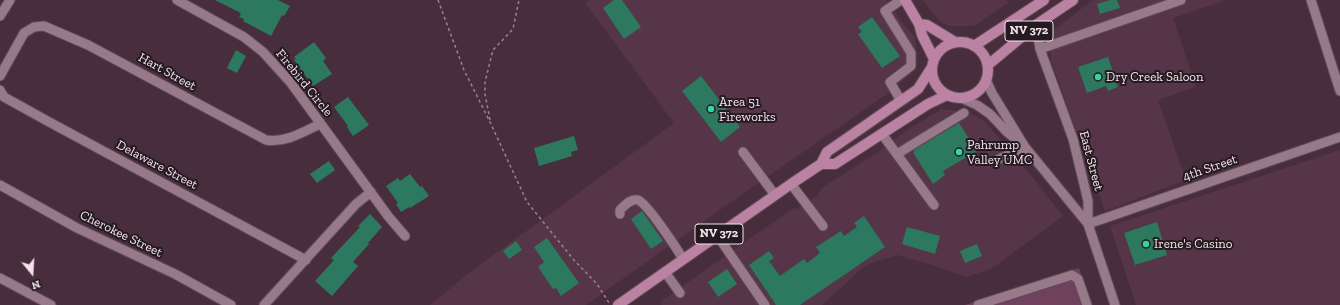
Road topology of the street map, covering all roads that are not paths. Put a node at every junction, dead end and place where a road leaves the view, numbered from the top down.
1 (10, 0) edge
2 (177, 0) edge
3 (901, 0) edge
4 (905, 0) edge
5 (1044, 0) edge
6 (1073, 0) edge
7 (1180, 0) edge
8 (1311, 0) edge
9 (0, 16) edge
10 (920, 24) junction
11 (1036, 25) junction
12 (955, 42) junction
13 (974, 46) junction
14 (1040, 49) junction
15 (933, 63) junction
16 (988, 65) junction
17 (0, 76) edge
18 (986, 80) junction
19 (0, 90) edge
20 (1340, 91) edge
21 (947, 95) junction
22 (961, 98) junction
23 (901, 101) junction
24 (964, 113) dead end
25 (320, 124) junction
26 (882, 134) junction
27 (1340, 137) edge
28 (1025, 147) junction
29 (743, 152) dead end
30 (897, 154) junction
31 (999, 159) dead end
32 (822, 164) junction
33 (791, 184) junction
34 (0, 185) edge
35 (370, 192) junction
36 (775, 195) junction
37 (934, 205) dead end
38 (620, 214) dead end
39 (1088, 224) junction
40 (823, 226) dead end
41 (718, 235) junction
42 (405, 236) dead end
43 (683, 259) junction
44 (306, 260) junction
45 (665, 272) junction
46 (0, 278) edge
47 (680, 293) dead end
48 (1005, 301) edge
49 (51, 305) edge
50 (231, 305) edge
51 (264, 305) edge
52 (618, 305) edge
53 (765, 305) edge
54 (978, 305) edge
55 (1087, 305) edge
56 (1115, 305) edge

1 - 9 street
2 - 25 street, Firebird Circle
3 - 23 street
4 - 10 main road
5 - 13 main road, NV 372
6 - 11 main road, NV 372
7 - 14 street
8 - 20 street
10 - 12 main road
10 - 15 main road
11 - 14 street, East Street
11 - 16 main road, NV 372
12 - 13 main road
12 - 15 main road, NV 372
13 - 16 main road
14 - 39 street, East Street
15 - 21 main road
15 - 23 main road, NV 372
16 - 18 main road
17 - 25 street, Hart Street
18 - 22 main road
18 - 28 street
19 - 44 street, Delaware Street
21 - 22 main road
21 - 26 main road, NV 372
22 - 28 street
23 - 32 main road, NV 372
24 - 30 street
25 - 35 street, Firebird Circle
26 - 30 street
26 - 32 main road, NV 372
27 - 39 street, 4th Street
28 - 31 street
28 - 39 street
29 - 36 street
30 - 37 street
32 - 33 main road, NV 372
33 - 36 main road, NV 372
33 - 40 street
34 - 50 street, Cherokee Street
35 - 42 street, Firebird Circle
35 - 44 street
36 - 41 main road, NV 372
38 - 43 street
39 - 56 street, East Street
41 - 43 main road, NV 372
41 - 53 street
43 - 45 main road, NV 372
44 - 51 street
45 - 47 street
45 - 52 main road, NV 372
46 - 49 street
48 - 54 street
48 - 55 street

